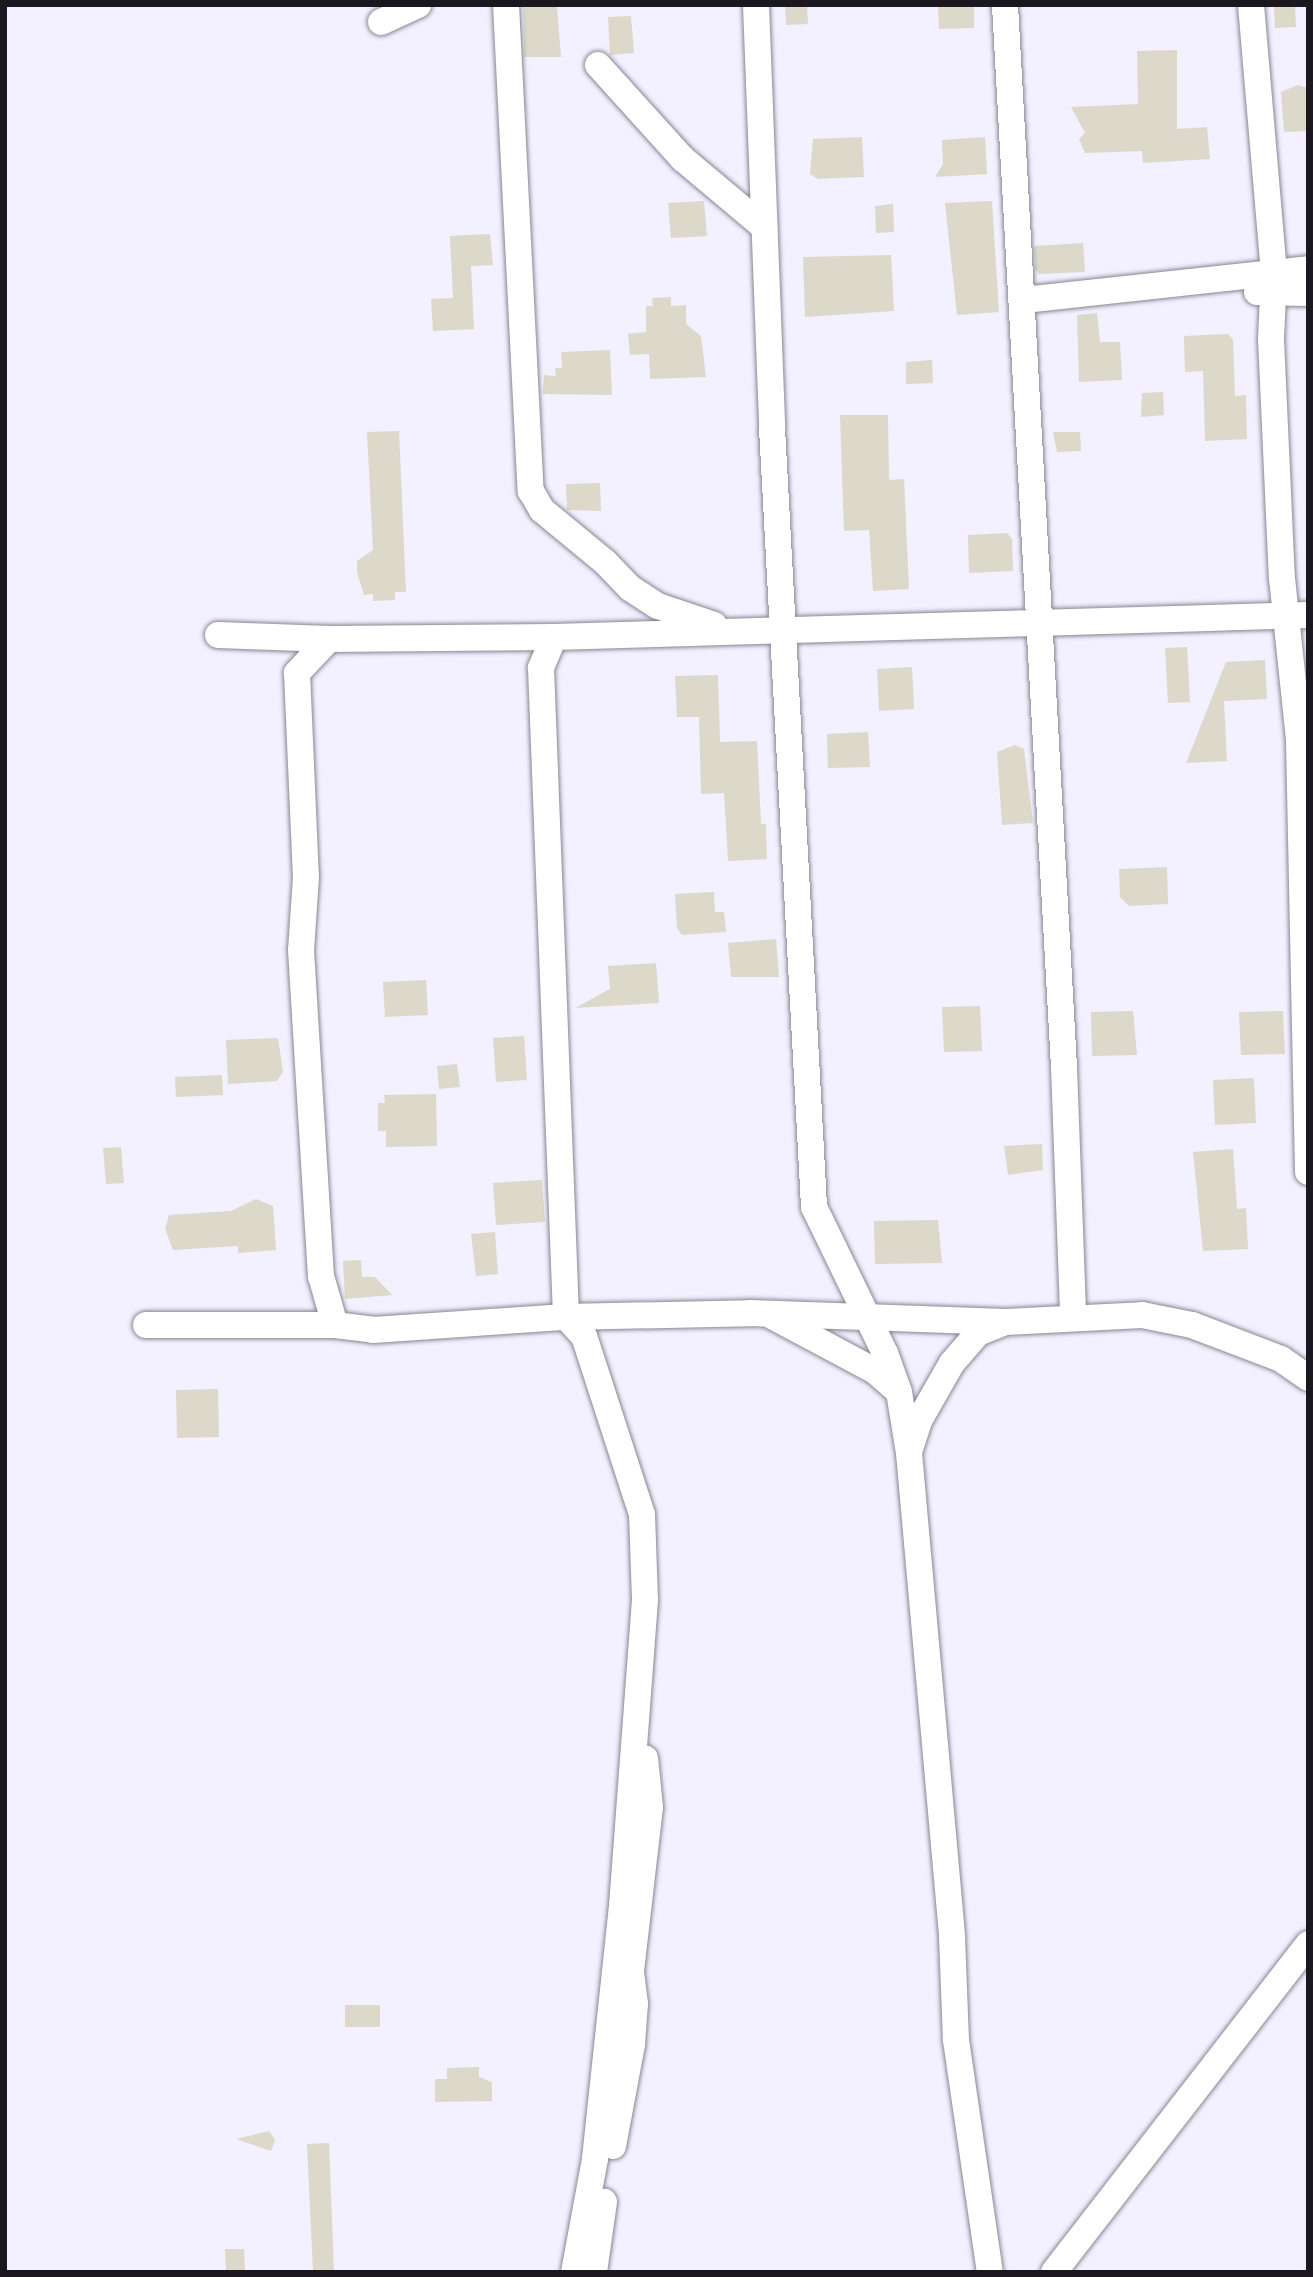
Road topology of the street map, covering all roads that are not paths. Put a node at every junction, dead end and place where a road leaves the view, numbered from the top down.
1 (418, 5) edge
2 (506, 5) edge
3 (756, 5) edge
4 (1006, 5) edge
5 (1251, 5) edge
6 (381, 22) dead end
7 (598, 65) dead end
8 (764, 228) junction
9 (1308, 269) edge
10 (1274, 283) junction
11 (1308, 292) edge
12 (1024, 300) junction
13 (1297, 615) edge
14 (1041, 624) junction
15 (784, 629) junction
16 (732, 631) junction
17 (218, 635) dead end
18 (554, 637) junction
19 (329, 639) junction
20 (1308, 1172) edge
21 (765, 1313) junction
22 (868, 1315) junction
23 (1073, 1315) junction
24 (566, 1317) junction
25 (1006, 1322) junction
26 (146, 1325) dead end
27 (335, 1325) junction
28 (1308, 1378) edge
29 (899, 1392) junction
30 (909, 1453) junction
31 (637, 1715) junction
32 (1308, 1944) edge
33 (574, 2272) edge
34 (594, 2272) edge
35 (990, 2272) edge
36 (1054, 2272) edge

1 - 6 street
2 - 16 street
3 - 8 street
4 - 12 street
5 - 10 street
7 - 8 street
8 - 15 street
9 - 10 street
10 - 11 street
10 - 12 street
10 - 13 street
12 - 14 street
13 - 14 street
13 - 20 street
14 - 15 street
14 - 23 street
15 - 16 street
15 - 22 street
16 - 18 street
17 - 19 street
18 - 19 street
18 - 24 street
19 - 27 street
21 - 22 street
21 - 24 street
21 - 29 street
22 - 25 street
22 - 29 street
23 - 25 street
23 - 28 street
24 - 27 street
24 - 31 street
25 - 30 street
26 - 27 street
29 - 30 street
30 - 35 street
31 - 33 street
31 - 34 street
32 - 36 street

